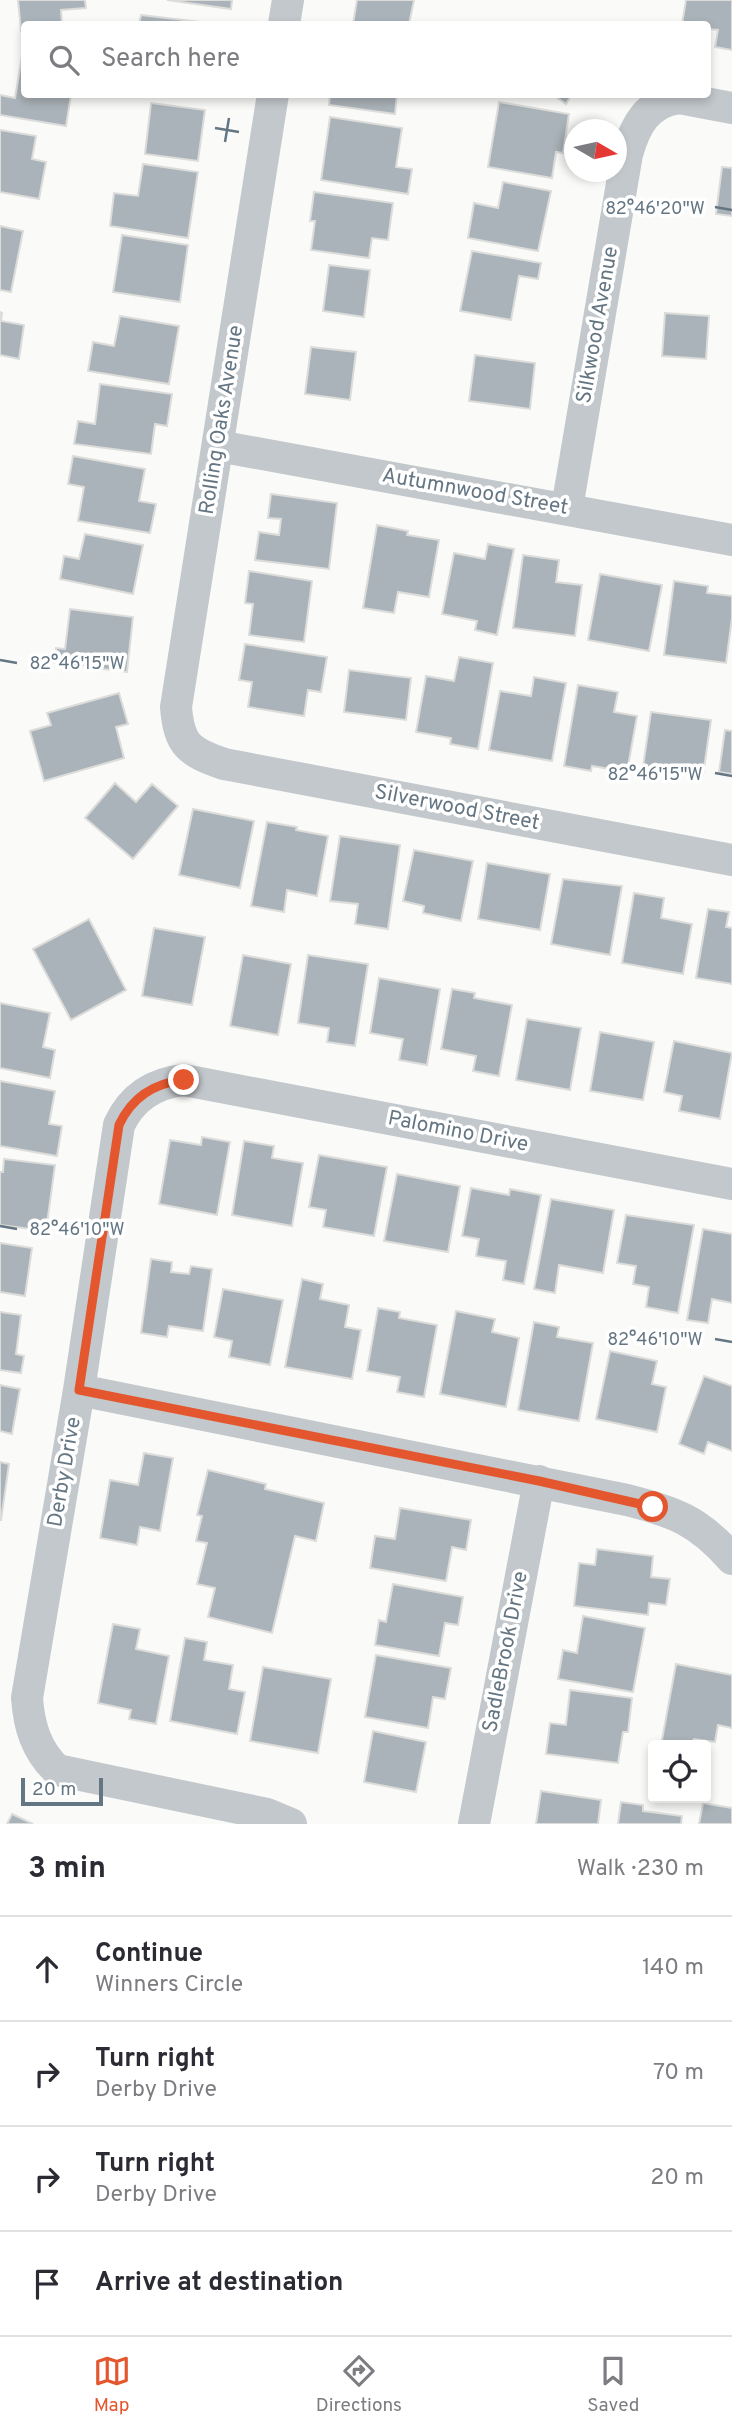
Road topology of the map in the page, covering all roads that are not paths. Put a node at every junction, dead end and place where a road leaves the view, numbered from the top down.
1 (288, 0) edge
2 (284, 21) edge
3 (272, 98) edge
4 (675, 98) edge
5 (684, 98) edge
6 (732, 108) edge
7 (218, 446) junction
8 (567, 508) junction
9 (732, 540) edge
10 (185, 745) joint
11 (732, 860) edge
12 (184, 1080) joint
13 (732, 1184) edge
14 (79, 1390) junction
15 (539, 1481) junction
16 (732, 1559) edge
17 (291, 1824) edge
18 (474, 1824) edge

1 - 2 street
3 - 7 street, Rolling Oaks Avenue
4 - 8 street, Silkwood Avenue
5 - 6 street, Silkwood Avenue
7 - 8 street, Autumnwood Street
7 - 10 street, Rolling Oaks Avenue
8 - 9 street, Autumnwood Street
10 - 11 street, Silverwood Street
12 - 13 street, Palomino Drive
12 - 14 street, Derby Drive
14 - 15 street
14 - 17 street, Derby Drive
15 - 16 street
15 - 18 street, SadleBrook Drive

